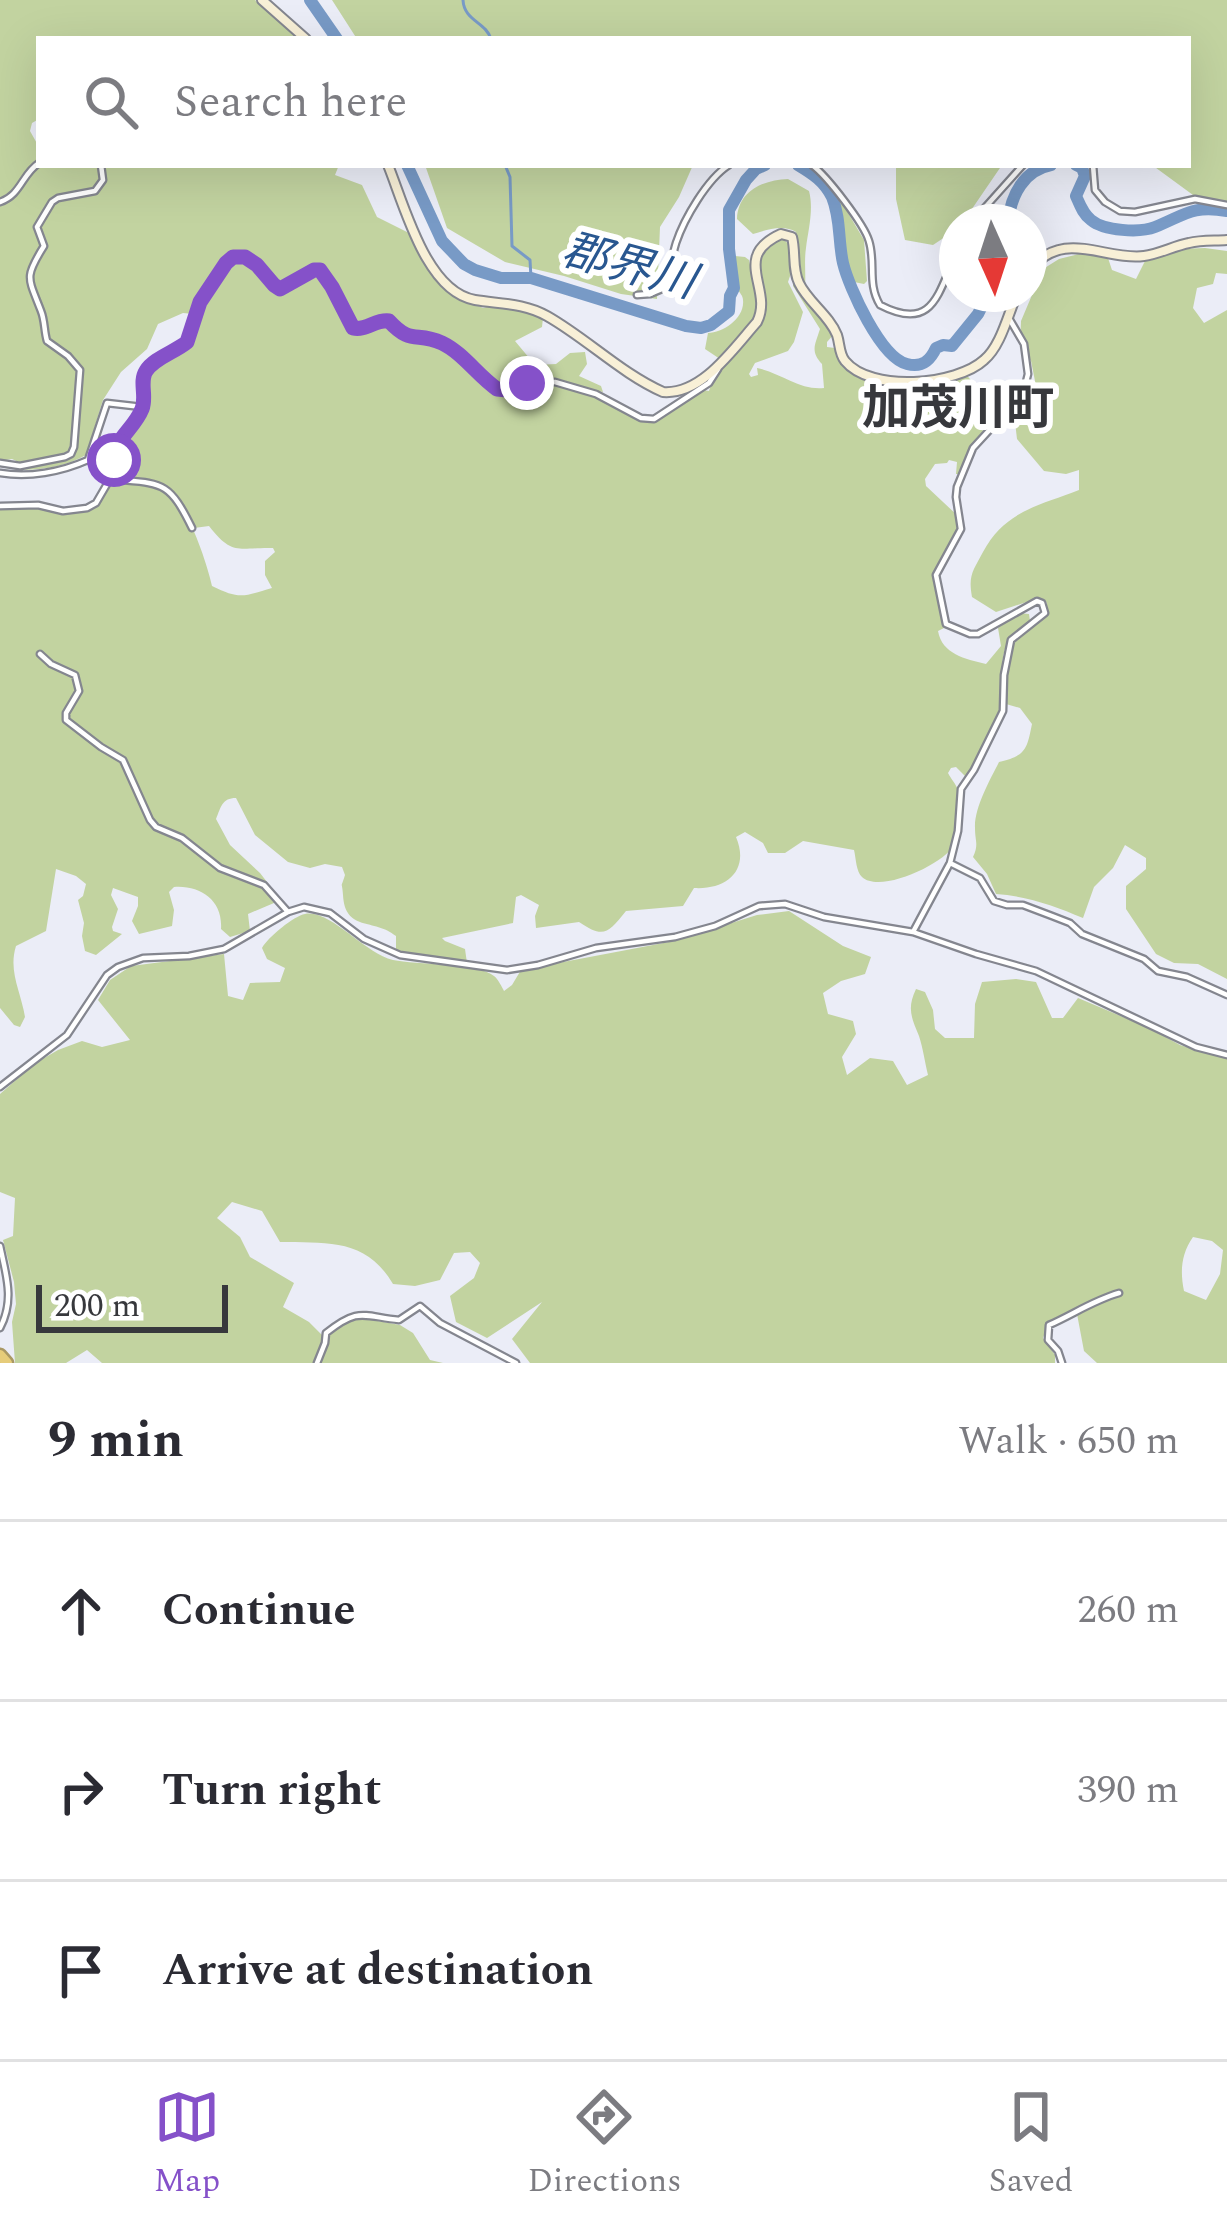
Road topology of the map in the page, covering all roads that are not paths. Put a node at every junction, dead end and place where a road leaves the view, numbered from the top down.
1 (262, 0) edge
2 (303, 36) edge
3 (36, 165) edge
4 (101, 168) edge
5 (389, 168) edge
6 (725, 168) edge
7 (816, 168) edge
8 (1020, 168) edge
9 (1093, 168) edge
10 (0, 202) edge
11 (988, 204) edge
12 (1227, 205) edge
13 (1227, 240) edge
14 (1047, 255) edge
15 (939, 292) edge
16 (637, 295) dead end
17 (1008, 312) edge
18 (1007, 315) junction
19 (718, 364) junction
20 (142, 407) junction
21 (0, 463) edge
22 (0, 473) edge
23 (110, 478) junction
24 (0, 506) edge
25 (193, 528) dead end
26 (40, 654) dead end
27 (950, 863) junction
28 (288, 912) junction
29 (913, 932) junction
30 (1227, 995) edge
31 (1227, 1055) edge
32 (0, 1087) edge
33 (0, 1246) edge
34 (1119, 1293) dead end
35 (0, 1328) edge
36 (0, 1354) edge
37 (7, 1363) edge
38 (317, 1363) edge
39 (516, 1363) edge
40 (1062, 1363) edge

1 - 2 main road
3 - 10 street
4 - 21 street
5 - 19 main road
6 - 16 street
7 - 15 street
8 - 11 street
9 - 12 street
13 - 14 main road
17 - 18 main road
18 - 19 main road
18 - 27 street
19 - 20 street
20 - 22 street
20 - 23 street
23 - 24 street
23 - 25 street
26 - 28 street
27 - 29 street
27 - 30 street
28 - 29 street
28 - 32 street
29 - 31 street
33 - 35 street
34 - 40 street
36 - 37 highway
38 - 39 street

